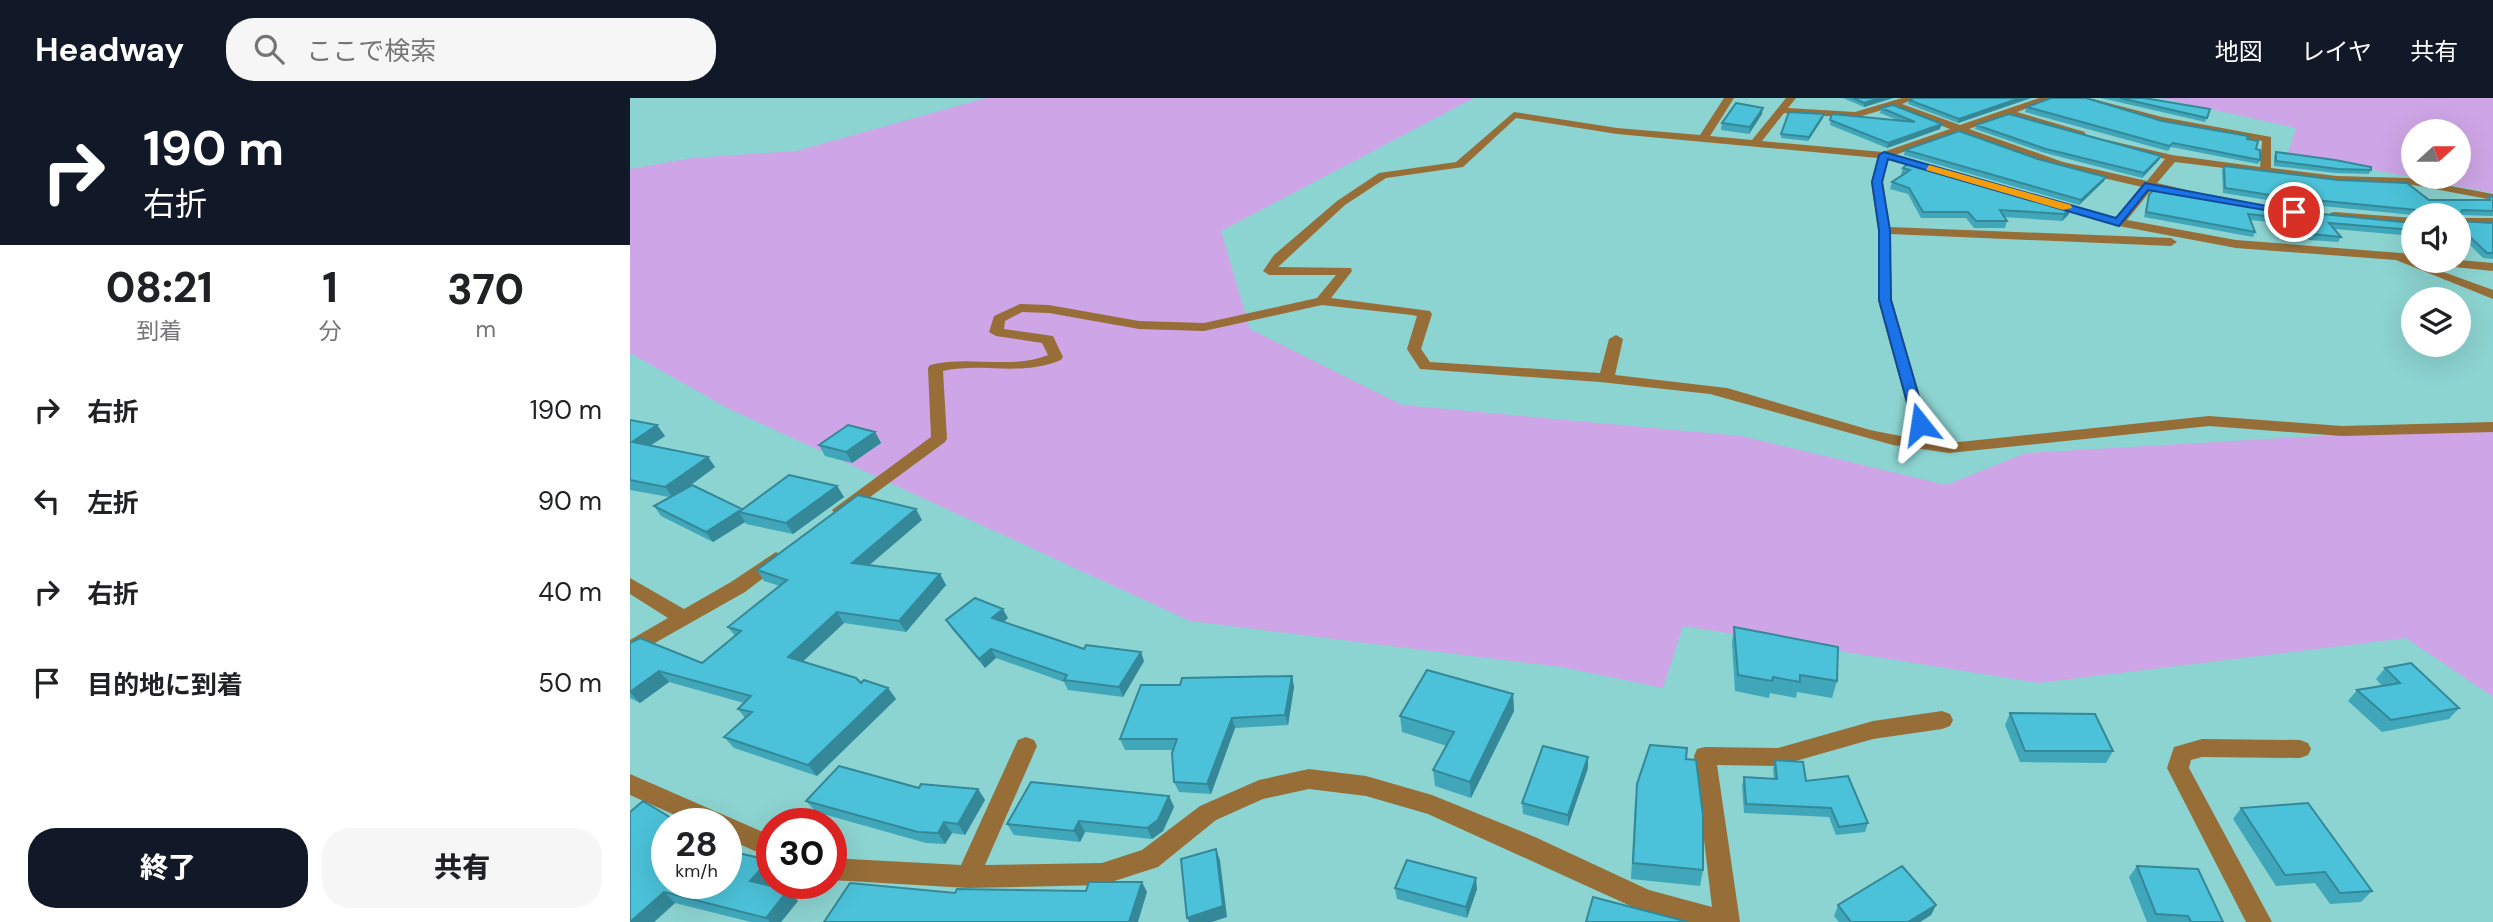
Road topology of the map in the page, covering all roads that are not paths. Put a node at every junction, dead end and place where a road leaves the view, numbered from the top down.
1 (1729, 98) edge
2 (1791, 98) edge
3 (1912, 98) edge
4 (2048, 98) edge
5 (2078, 98) edge
6 (1892, 104) junction
7 (1782, 110) junction
8 (2010, 113) junction
9 (1960, 129) junction
10 (1703, 139) junction
11 (1754, 144) junction
12 (1884, 155) junction
13 (2172, 158) junction
14 (1937, 170) edge
15 (2265, 171) junction
16 (2145, 186) junction
17 (2029, 197) edge
18 (2493, 197) edge
19 (2227, 202) edge
20 (2320, 214) edge
21 (2401, 221) edge
22 (2119, 222) junction
23 (2471, 222) edge
24 (2493, 222) edge
25 (1884, 230) junction
26 (2207, 239) junction
27 (2392, 255) junction
28 (2401, 256) edge
29 (2472, 265) edge
30 (2493, 267) edge
31 (2493, 295) edge
32 (1322, 300) junction
33 (1616, 339) dead end
34 (1607, 377) junction
35 (2493, 427) edge
36 (1926, 446) junction
37 (827, 520) edge
38 (794, 545) edge
39 (630, 586) edge
40 (683, 618) junction
41 (630, 649) edge
42 (1942, 720) dead end
43 (1026, 746) dead end
44 (2300, 749) dead end
45 (630, 783) edge
46 (684, 808) edge
47 (847, 870) edge
48 (968, 877) junction
49 (1725, 922) edge
50 (2259, 922) edge

1 - 10 street
2 - 7 street
3 - 6 street
4 - 8 street
5 - 15 street
6 - 7 street
6 - 9 street
7 - 11 street
8 - 9 street
8 - 13 street
9 - 12 street
9 - 16 street
10 - 11 street
10 - 32 street
11 - 12 street
12 - 14 street
12 - 25 street
13 - 15 street
13 - 16 street
15 - 18 street
16 - 19 street
16 - 22 street
17 - 22 street
20 - 21 street
22 - 26 street
23 - 24 street
25 - 26 street
25 - 36 street
26 - 27 street
27 - 28 street
27 - 31 street
29 - 30 street
32 - 34 street
32 - 37 street
33 - 34 street
34 - 36 street
35 - 36 street
38 - 40 street
39 - 40 street
40 - 41 street
42 - 49 street
43 - 48 street
44 - 50 street
45 - 46 street
47 - 48 street
48 - 49 street

